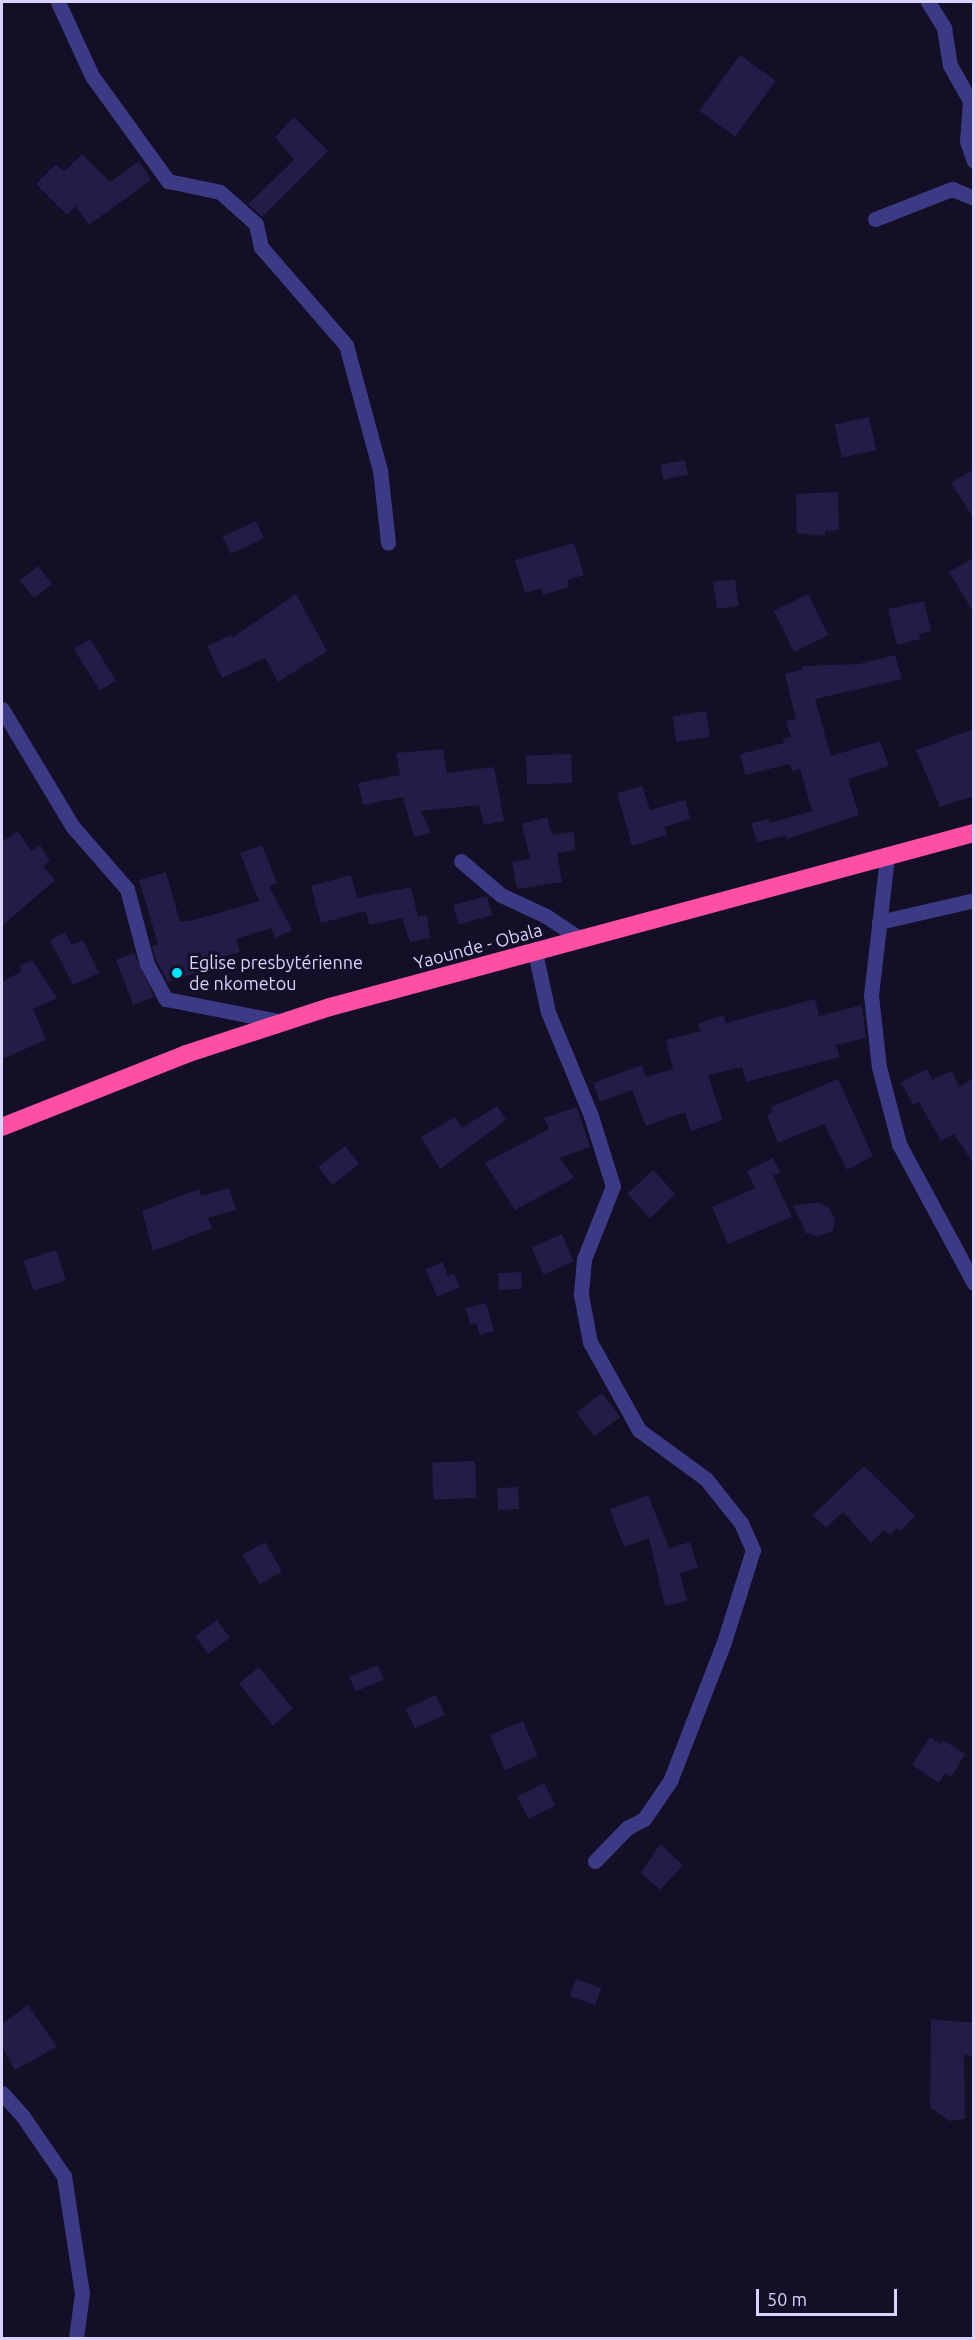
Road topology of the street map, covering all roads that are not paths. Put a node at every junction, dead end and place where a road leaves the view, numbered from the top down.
1 (58, 2) edge
2 (928, 2) edge
3 (974, 161) edge
4 (974, 198) edge
5 (874, 219) dead end
6 (388, 543) dead end
7 (2, 709) edge
8 (974, 833) edge
9 (887, 857) junction
10 (461, 861) dead end
11 (974, 900) edge
12 (879, 922) junction
13 (582, 940) junction
14 (535, 952) junction
15 (283, 1022) junction
16 (2, 1127) edge
17 (974, 1283) edge
18 (595, 1861) dead end
19 (2, 2093) edge
20 (76, 2338) edge

1 - 6 street
2 - 3 street
4 - 5 street
7 - 15 street
8 - 9 highway, Yaounde - Obala
9 - 12 street
9 - 13 highway, Yaounde - Obala
10 - 13 street
11 - 12 street
12 - 17 street
13 - 14 highway, Yaounde - Obala
14 - 15 highway, Yaounde - Obala
14 - 18 street
15 - 16 highway, Yaounde - Obala
19 - 20 street

